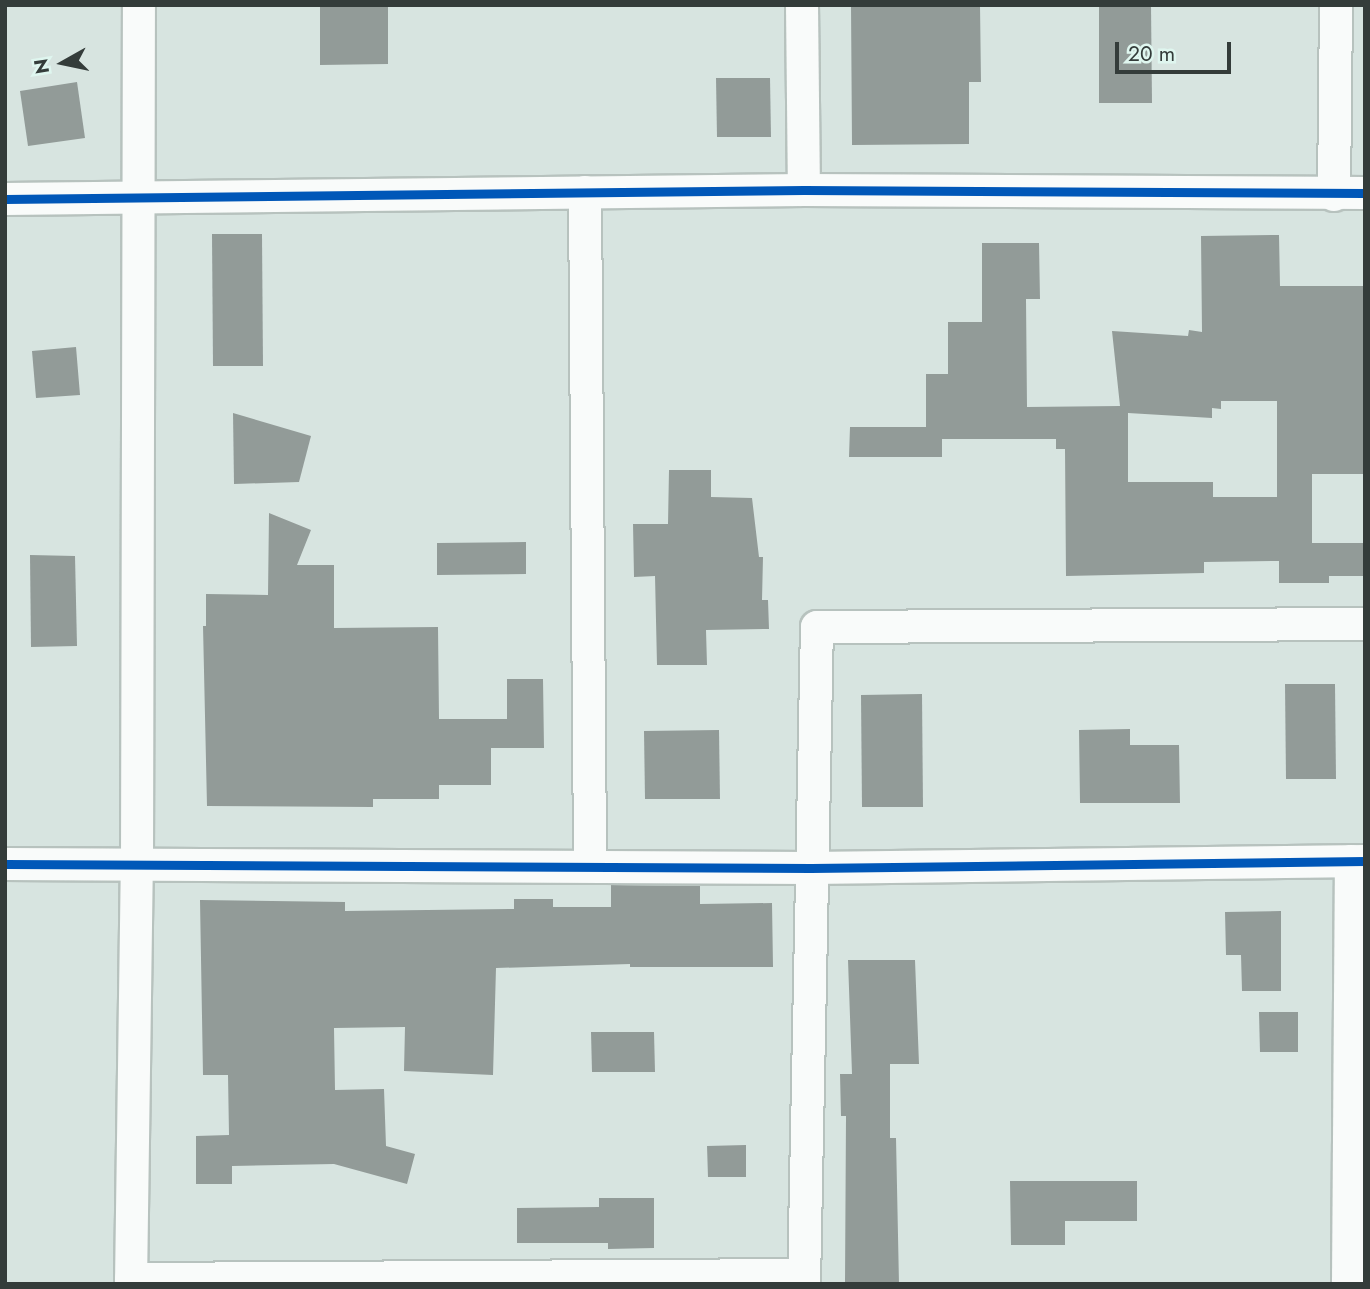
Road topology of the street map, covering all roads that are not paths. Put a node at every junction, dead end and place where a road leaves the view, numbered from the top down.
1 (139, 5) edge
2 (802, 5) edge
3 (1336, 5) edge
4 (804, 190) junction
5 (584, 192) junction
6 (1350, 194) edge
7 (5, 199) edge
8 (138, 199) junction
9 (1365, 624) edge
10 (1358, 861) edge
11 (5, 863) edge
12 (137, 864) junction
13 (590, 866) junction
14 (811, 868) junction
15 (804, 1279) edge
16 (131, 1281) edge
17 (1348, 1284) edge

1 - 8 street
2 - 4 street
3 - 6 street
4 - 5 street
4 - 6 street
5 - 8 street
5 - 13 street
7 - 8 street
8 - 12 street
9 - 14 street
10 - 14 street
10 - 17 street
11 - 12 street
12 - 13 street
12 - 16 street
13 - 14 street
14 - 15 street
15 - 16 street

